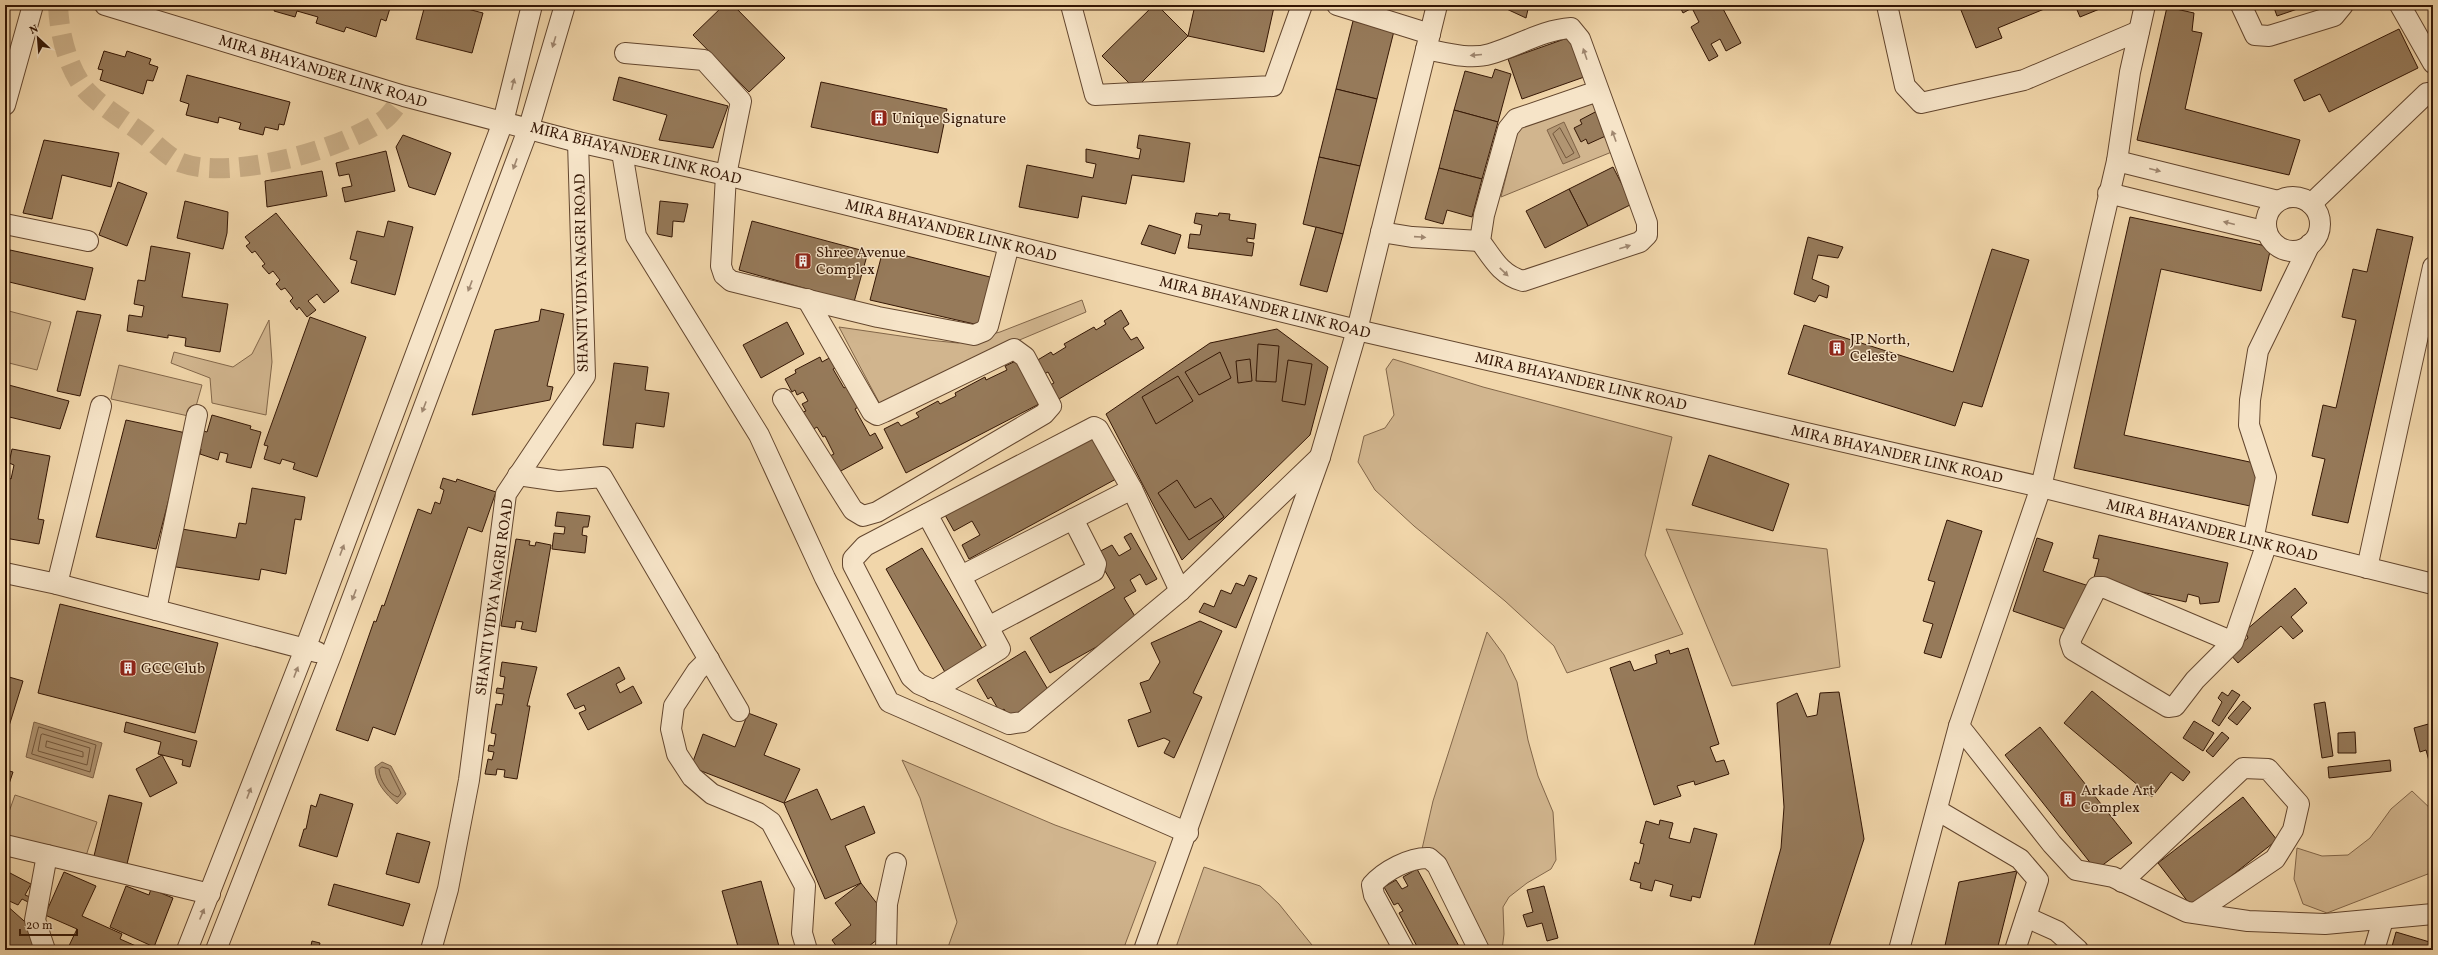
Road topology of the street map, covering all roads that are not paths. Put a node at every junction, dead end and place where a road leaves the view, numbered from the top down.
1 (33, 5) edge
2 (104, 5) edge
3 (532, 5) edge
4 (565, 5) edge
5 (1071, 5) edge
6 (1302, 5) edge
7 (1337, 5) edge
8 (1437, 5) edge
9 (1887, 5) edge
10 (2241, 5) edge
11 (2343, 5) edge
12 (2400, 5) edge
13 (2144, 6) edge
14 (2139, 31) junction
15 (1428, 42) junction
16 (625, 53) dead end
17 (2433, 63) edge
18 (1598, 91) junction
19 (2433, 93) edge
20 (5, 105) edge
21 (503, 122) junction
22 (529, 127) junction
23 (578, 142) junction
24 (622, 152) junction
25 (2117, 161) junction
26 (726, 175) junction
27 (2108, 193) junction
28 (2278, 201) junction
29 (2311, 204) junction
30 (5, 224) edge
31 (1381, 232) junction
32 (2267, 232) junction
33 (462, 233) junction
34 (88, 241) dead end
35 (486, 241) junction
36 (1480, 241) junction
37 (2310, 244) junction
38 (1009, 245) junction
39 (2433, 267) edge
40 (807, 299) junction
41 (2430, 299) edge
42 (1357, 330) junction
43 (422, 339) junction
44 (447, 346) junction
45 (783, 399) dead end
46 (101, 406) dead end
47 (197, 415) dead end
48 (1320, 457) junction
49 (518, 475) junction
50 (2041, 487) junction
51 (1132, 489) junction
52 (928, 514) junction
53 (1073, 519) junction
54 (2260, 541) junction
55 (2367, 568) junction
56 (5, 573) edge
57 (961, 576) junction
58 (57, 584) junction
59 (2433, 584) edge
60 (1180, 591) junction
61 (156, 610) junction
62 (988, 627) junction
63 (2233, 642) junction
64 (305, 649) junction
65 (331, 655) junction
66 (709, 659) junction
67 (933, 690) junction
68 (739, 711) dead end
69 (1959, 726) junction
70 (1937, 810) junction
71 (1188, 833) junction
72 (5, 845) edge
73 (47, 855) junction
74 (896, 863) dead end
75 (2122, 882) junction
76 (210, 894) junction
77 (2195, 913) junction
78 (2433, 914) edge
79 (2026, 917) junction
80 (2383, 920) junction
81 (45, 950) edge
82 (186, 950) edge
83 (216, 950) edge
84 (431, 950) edge
85 (807, 950) edge
86 (886, 950) edge
87 (1144, 950) edge
88 (1404, 950) edge
89 (1479, 950) edge
90 (1899, 950) edge
91 (2015, 950) edge
92 (2078, 950) edge
93 (2374, 950) edge

1 - 20 street
2 - 21 street, MIRA BHAYANDER LINK ROAD
21 -> 3 street
4 -> 22 street
5 - 6 street
7 - 15 street
8 - 15 street
9 - 14 street
10 - 11 street
12 - 17 street
13 - 14 street
14 - 25 street
18 -> 15 street
15 - 31 street
16 - 26 street
18 - 36 street
36 -> 18 street
19 - 29 street
21 - 22 street, MIRA BHAYANDER LINK ROAD
21 - 33 street
22 - 23 street, MIRA BHAYANDER LINK ROAD
22 -> 35 street
23 - 24 street, MIRA BHAYANDER LINK ROAD
23 - 49 street, SHANTI VIDYA NAGRI ROAD
24 - 26 street, MIRA BHAYANDER LINK ROAD
24 - 71 street
25 - 27 street
25 -> 28 street
26 - 38 street, MIRA BHAYANDER LINK ROAD
26 - 40 street
32 -> 27 street
27 - 50 street
28 - 29 street
28 - 32 street
29 - 37 street
30 - 34 street
31 -> 36 street
31 - 42 street
32 - 37 street
33 - 35 street
33 - 43 street
35 -> 44 street
37 - 54 street
38 - 40 street
38 - 42 street, MIRA BHAYANDER LINK ROAD
39 - 41 street
40 - 45 street
41 - 55 street
42 - 48 street
42 - 50 street, MIRA BHAYANDER LINK ROAD
43 - 44 street
64 -> 43 street
44 -> 65 street
46 - 58 street
47 - 61 street
48 - 60 street
48 - 71 street
49 - 66 street
49 - 84 street, SHANTI VIDYA NAGRI ROAD
50 - 54 street, MIRA BHAYANDER LINK ROAD
50 - 69 street
51 - 52 street
51 - 53 street
51 - 60 street
52 - 57 street
52 - 67 street
53 - 57 street
53 - 62 street
54 - 55 street, MIRA BHAYANDER LINK ROAD
54 - 63 street
55 - 59 street, MIRA BHAYANDER LINK ROAD
56 - 58 street
57 - 62 street
58 - 61 street
60 - 67 street
61 - 64 street
62 - 67 street
63 - 63 street
64 - 65 street
76 -> 64 street
65 - 83 street
66 - 68 street
66 - 85 street
69 - 70 street
69 - 75 street
70 - 79 street
70 - 90 street
71 - 87 street
72 - 73 street
73 - 76 street
73 - 81 street
74 - 86 street
75 - 77 street
75 - 77 street
82 -> 76 street
77 - 80 street
78 - 80 street
79 - 91 street
79 - 92 street
80 - 93 street
88 - 89 street

